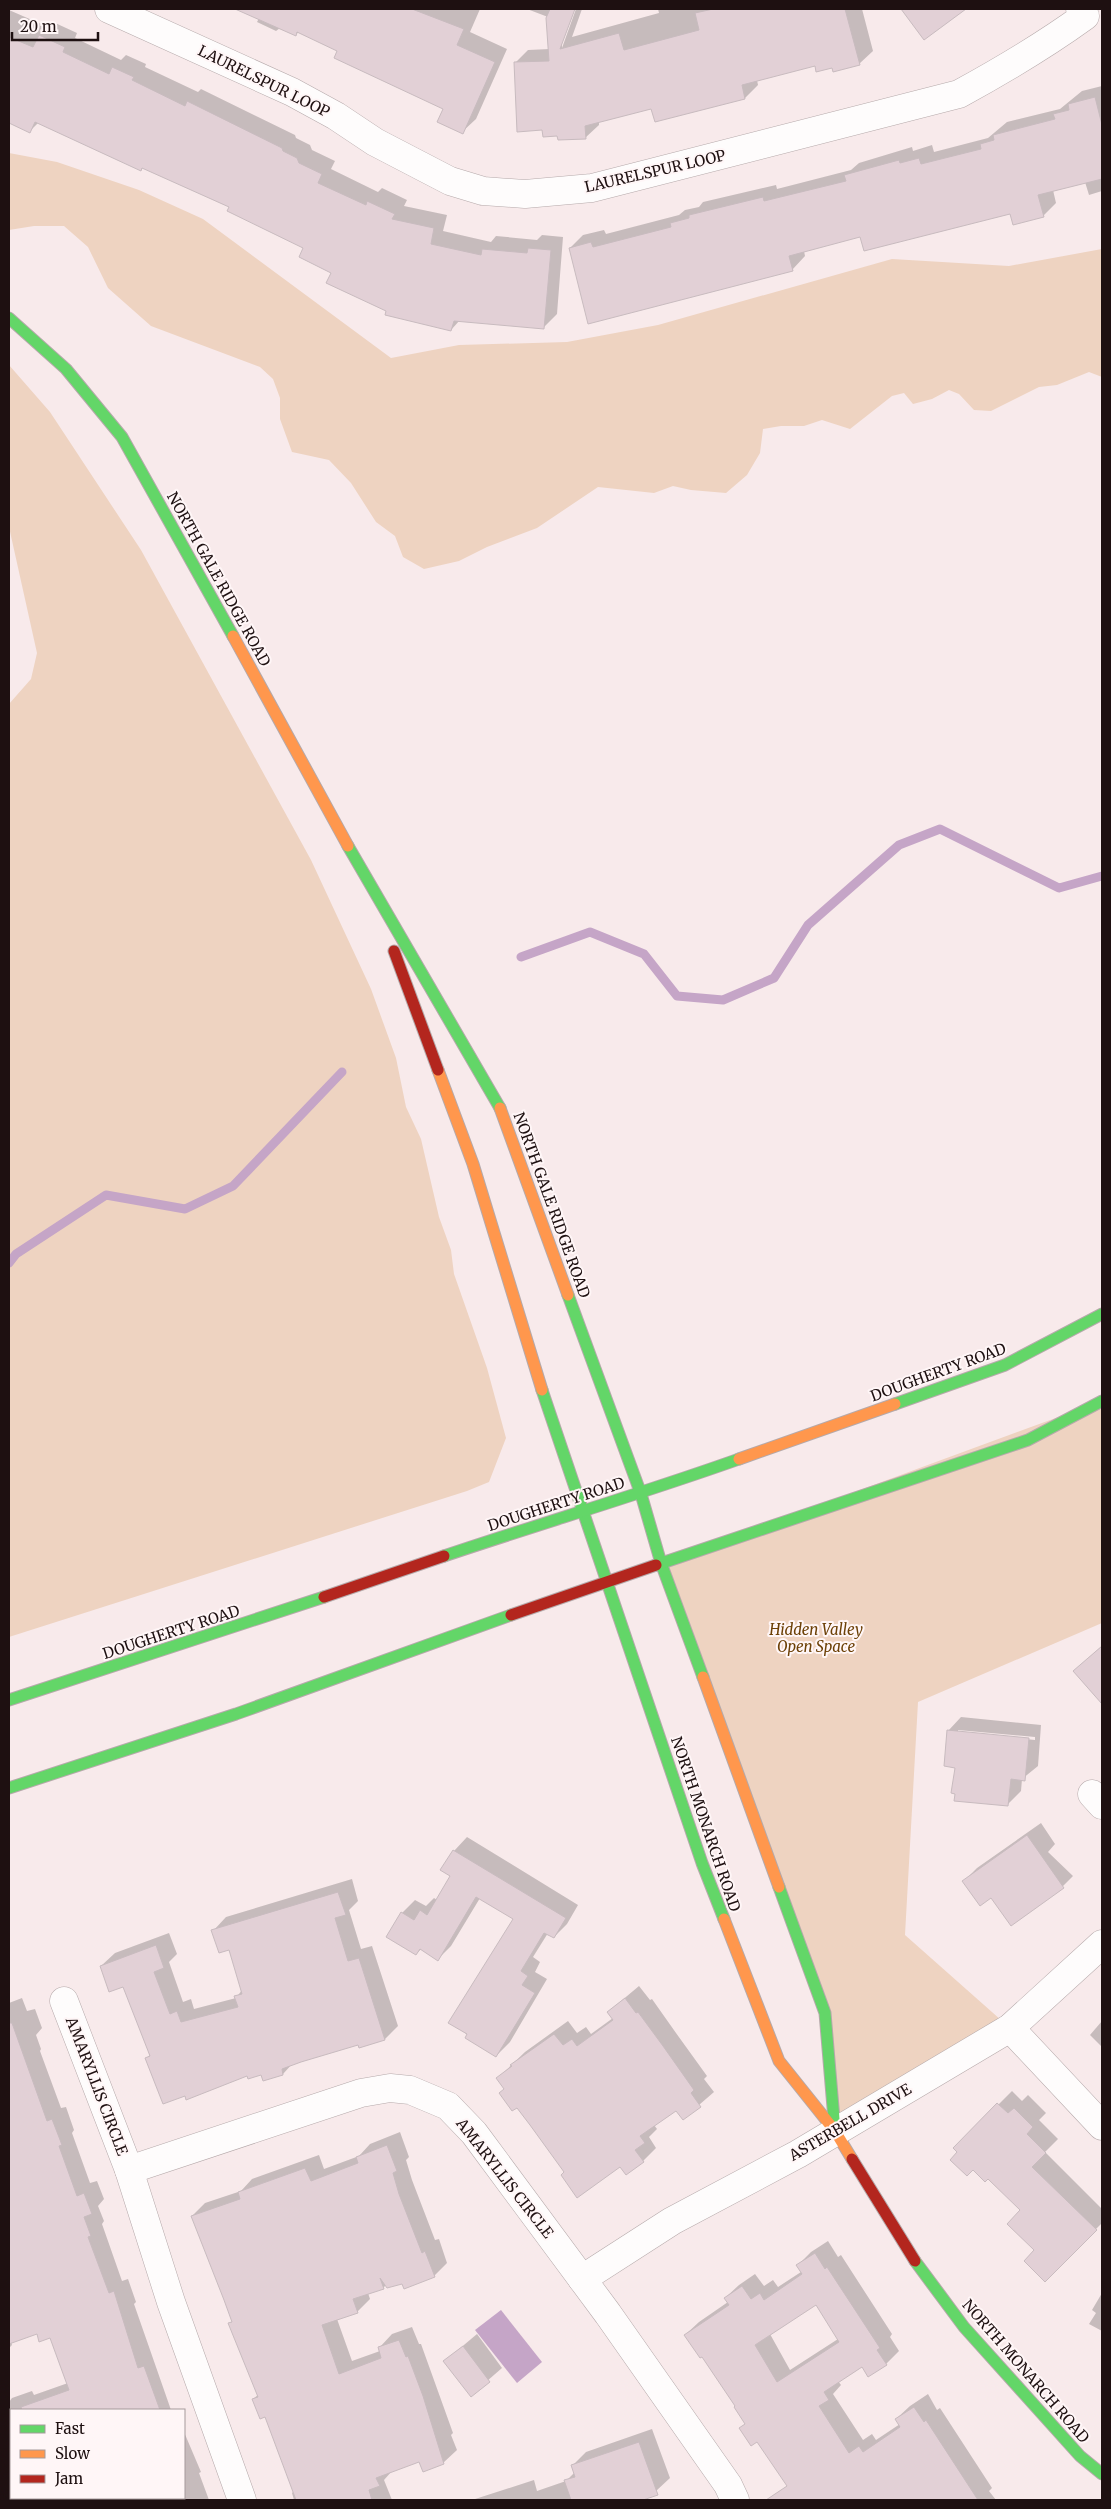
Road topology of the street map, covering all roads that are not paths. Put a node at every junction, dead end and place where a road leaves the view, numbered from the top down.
1 (109, 9) edge
2 (1080, 9) edge
3 (9, 318) edge
4 (367, 880) junction
5 (1102, 1314) edge
6 (1102, 1401) edge
7 (641, 1494) junction
8 (581, 1510) junction
9 (661, 1563) junction
10 (607, 1581) junction
11 (9, 1700) edge
12 (9, 1788) edge
13 (1102, 1944) edge
14 (64, 2001) dead end
15 (1010, 2028) junction
16 (1102, 2126) edge
17 (835, 2131) junction
18 (129, 2170) junction
19 (582, 2279) junction
20 (1102, 2474) edge
21 (242, 2500) edge
22 (735, 2500) edge

1 - 2 street, LAURELSPUR LOOP
3 - 4 street, NORTH GALE RIDGE ROAD
4 - 7 street, NORTH GALE RIDGE ROAD
4 - 8 street, NORTH GALE RIDGE ROAD
5 - 7 street, DOUGHERTY ROAD
6 - 9 street
7 - 8 street, DOUGHERTY ROAD
7 - 9 street, NORTH GALE RIDGE ROAD
8 - 10 street, NORTH MONARCH ROAD
8 - 11 street, DOUGHERTY ROAD
9 - 10 street
9 - 17 street, NORTH MONARCH ROAD
10 - 12 street
10 - 17 street, NORTH MONARCH ROAD
13 - 15 street, ASTERBELL DRIVE
14 - 18 street, AMARYLLIS CIRCLE
15 - 16 street
15 - 17 street, ASTERBELL DRIVE
17 - 19 street, ASTERBELL DRIVE
17 - 20 street, NORTH MONARCH ROAD
18 - 19 street, AMARYLLIS CIRCLE
18 - 21 street, AMARYLLIS CIRCLE
19 - 22 street, AMARYLLIS CIRCLE

